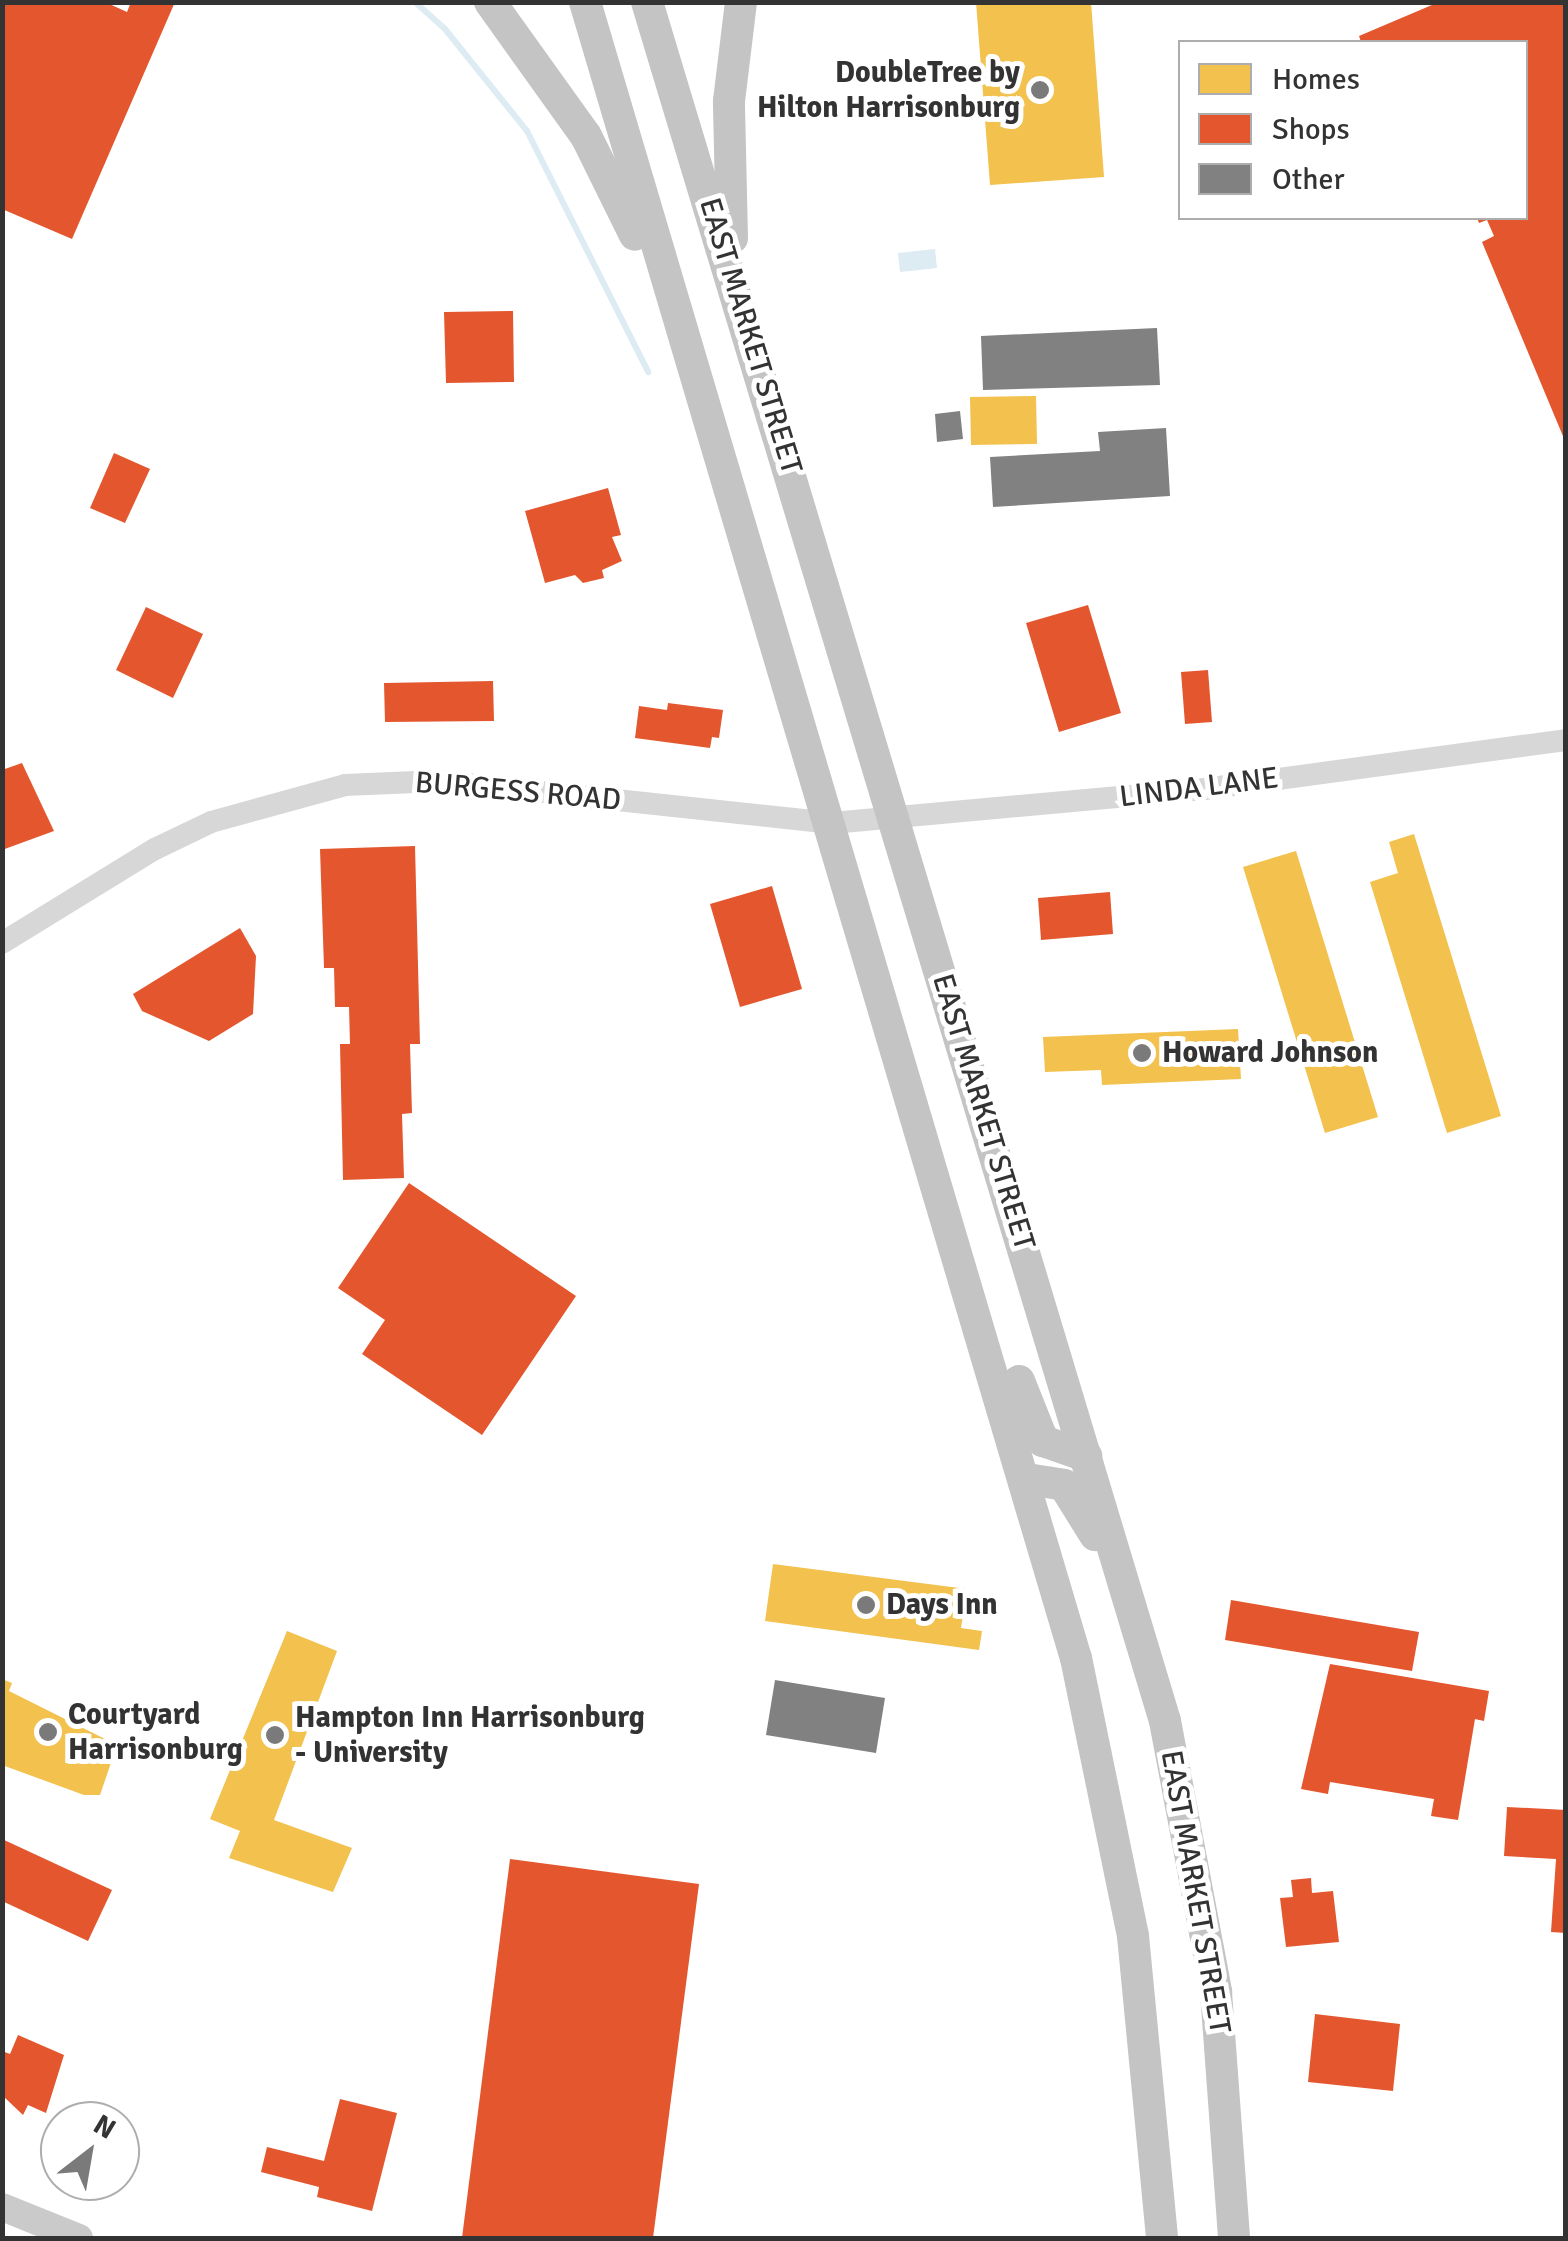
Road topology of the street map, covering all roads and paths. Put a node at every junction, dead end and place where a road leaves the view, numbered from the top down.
1 (490, 2) edge
2 (586, 2) edge
3 (647, 2) edge
4 (742, 2) edge
5 (732, 267) junction
6 (685, 350) junction
7 (1566, 740) edge
8 (895, 818) junction
9 (832, 823) junction
10 (2, 944) edge
11 (984, 1336) junction
12 (1086, 1456) junction
13 (1027, 1479) junction
14 (1132, 1610) junction
15 (2, 2208) edge
16 (78, 2238) edge
17 (1162, 2238) edge
18 (1234, 2238) edge

1 - 6 highway
2 - 6 highway
3 - 5 highway, EAST MARKET STREET
4 - 5 highway
5 - 8 highway, EAST MARKET STREET
6 - 9 highway
7 - 8 street, LINDA LANE
8 - 9 street, LINDA LANE
8 - 12 highway, EAST MARKET STREET
9 - 10 street, BURGESS ROAD
9 - 11 highway
11 - 12 highway
11 - 13 highway
12 - 14 highway, EAST MARKET STREET
13 - 14 highway
13 - 17 highway
14 - 18 highway, EAST MARKET STREET
15 - 16 main road

